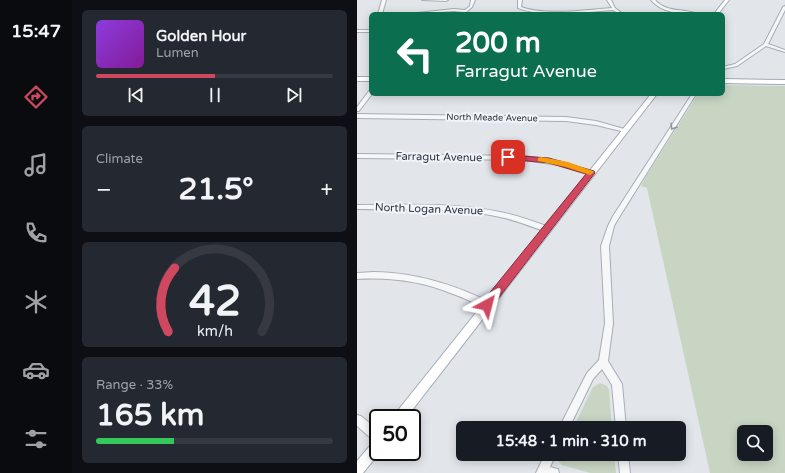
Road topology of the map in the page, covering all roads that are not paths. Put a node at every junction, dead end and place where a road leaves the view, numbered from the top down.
1 (384, 0) edge
2 (424, 0) edge
3 (446, 0) edge
4 (473, 0) edge
5 (520, 0) edge
6 (609, 0) edge
7 (653, 0) edge
8 (718, 0) edge
9 (727, 1) edge
10 (785, 7) edge
11 (614, 8) junction
12 (466, 11) joint
13 (381, 12) edge
14 (432, 12) edge
15 (619, 12) edge
16 (685, 12) edge
17 (719, 12) edge
18 (357, 31) edge
19 (369, 31) edge
20 (766, 45) junction
21 (785, 51) edge
22 (725, 68) edge
23 (357, 79) edge
24 (369, 79) edge
25 (725, 81) edge
26 (785, 83) edge
27 (725, 84) edge
28 (369, 95) edge
29 (651, 96) edge
30 (693, 96) edge
31 (357, 110) edge
32 (357, 116) edge
33 (625, 130) junction
34 (357, 156) edge
35 (591, 173) junction
36 (357, 207) edge
37 (547, 229) junction
38 (357, 276) edge
39 (487, 305) junction
40 (603, 362) junction
41 (406, 409) edge
42 (357, 420) edge
43 (568, 421) edge
44 (620, 421) edge
45 (369, 430) edge
46 (369, 456) edge
47 (547, 461) edge
48 (624, 461) edge
49 (357, 471) edge
50 (542, 471) edge
51 (554, 473) edge
52 (625, 473) edge

1 - 13 street
2 - 3 street
4 - 12 street
5 - 11 street
6 - 11 street
7 - 16 street
8 - 9 street
9 - 17 main road
10 - 20 street
11 - 15 street
12 - 14 street
18 - 19 street
20 - 21 street
20 - 22 street
23 - 24 main road
25 - 26 main road
26 - 27 main road
28 - 31 street
29 - 33 main road
30 -> 40 street
32 - 33 street, North Meade Avenue
33 - 35 main road
34 - 35 street, Farragut Avenue
35 - 37 main road
36 - 37 street, North Logan Avenue
37 - 39 main road
38 - 39 street
39 - 41 main road
40 - 43 street
40 - 44 street
42 - 45 street
46 - 49 main road
47 - 50 street
48 - 52 street
50 - 51 street

